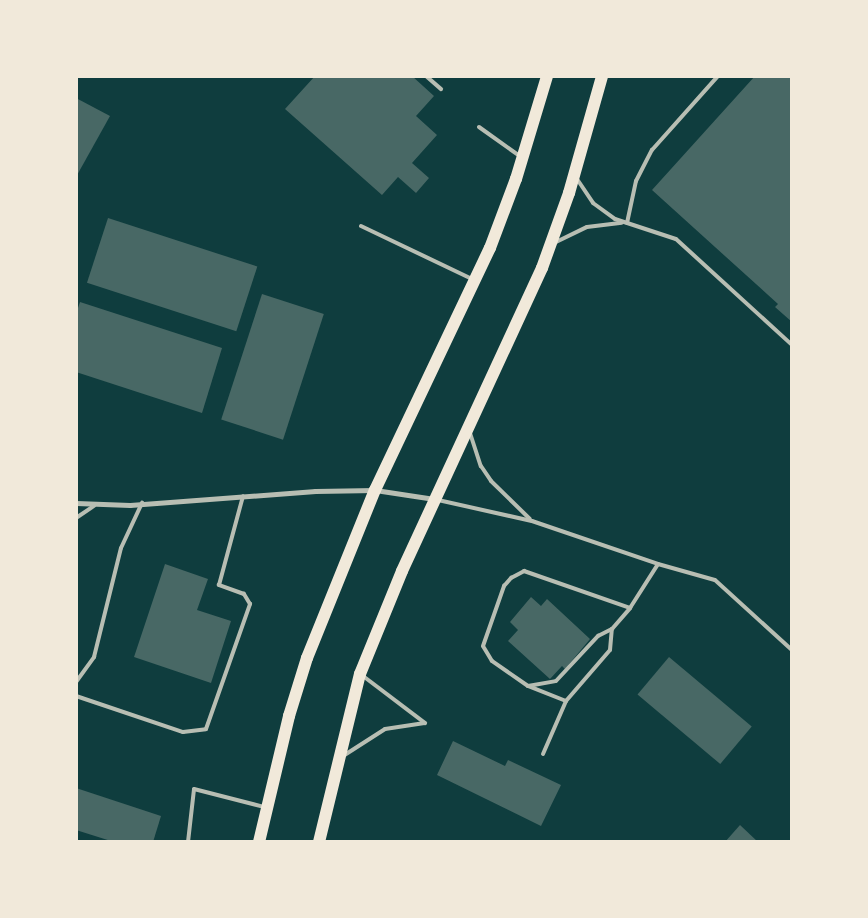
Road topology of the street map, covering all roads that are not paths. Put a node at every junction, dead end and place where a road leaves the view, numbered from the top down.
1 (426, 76) edge
2 (546, 76) edge
3 (602, 76) edge
4 (718, 76) edge
5 (441, 89) dead end
6 (479, 127) dead end
7 (523, 158) junction
8 (576, 172) junction
9 (627, 223) junction
10 (361, 226) dead end
11 (549, 249) junction
12 (476, 281) junction
13 (792, 345) edge
14 (469, 428) junction
15 (375, 490) junction
16 (243, 496) junction
17 (438, 500) junction
18 (76, 503) edge
19 (142, 503) junction
20 (94, 506) junction
21 (76, 518) edge
22 (532, 521) junction
23 (658, 564) junction
24 (630, 608) junction
25 (612, 629) junction
26 (792, 650) edge
27 (360, 674) junction
28 (76, 682) edge
29 (528, 686) junction
30 (76, 696) edge
31 (566, 701) junction
32 (543, 754) dead end
33 (337, 760) junction
34 (266, 808) junction
35 (188, 842) edge
36 (259, 842) edge
37 (319, 842) edge

1 - 5 lane
2 - 7 main road
3 - 8 main road
4 - 9 lane
6 - 7 lane
7 - 12 main road
8 - 9 lane
8 - 11 main road
9 - 11 lane
9 - 13 lane
10 - 12 lane
11 - 14 main road
12 - 15 main road
14 - 17 main road
14 - 22 lane
15 - 16 street
15 - 17 street
15 - 34 main road
16 - 19 street
16 - 30 lane
17 - 22 lane
17 - 27 main road
18 - 20 street
19 - 20 street
19 - 28 lane
20 - 21 lane
22 - 23 lane
23 - 24 lane
23 - 26 lane
24 - 25 lane
24 - 29 lane
25 - 29 lane
25 - 31 lane
27 - 33 main road
27 - 33 lane
29 - 31 lane
31 - 32 lane
33 - 37 main road
34 - 35 lane
34 - 36 main road

